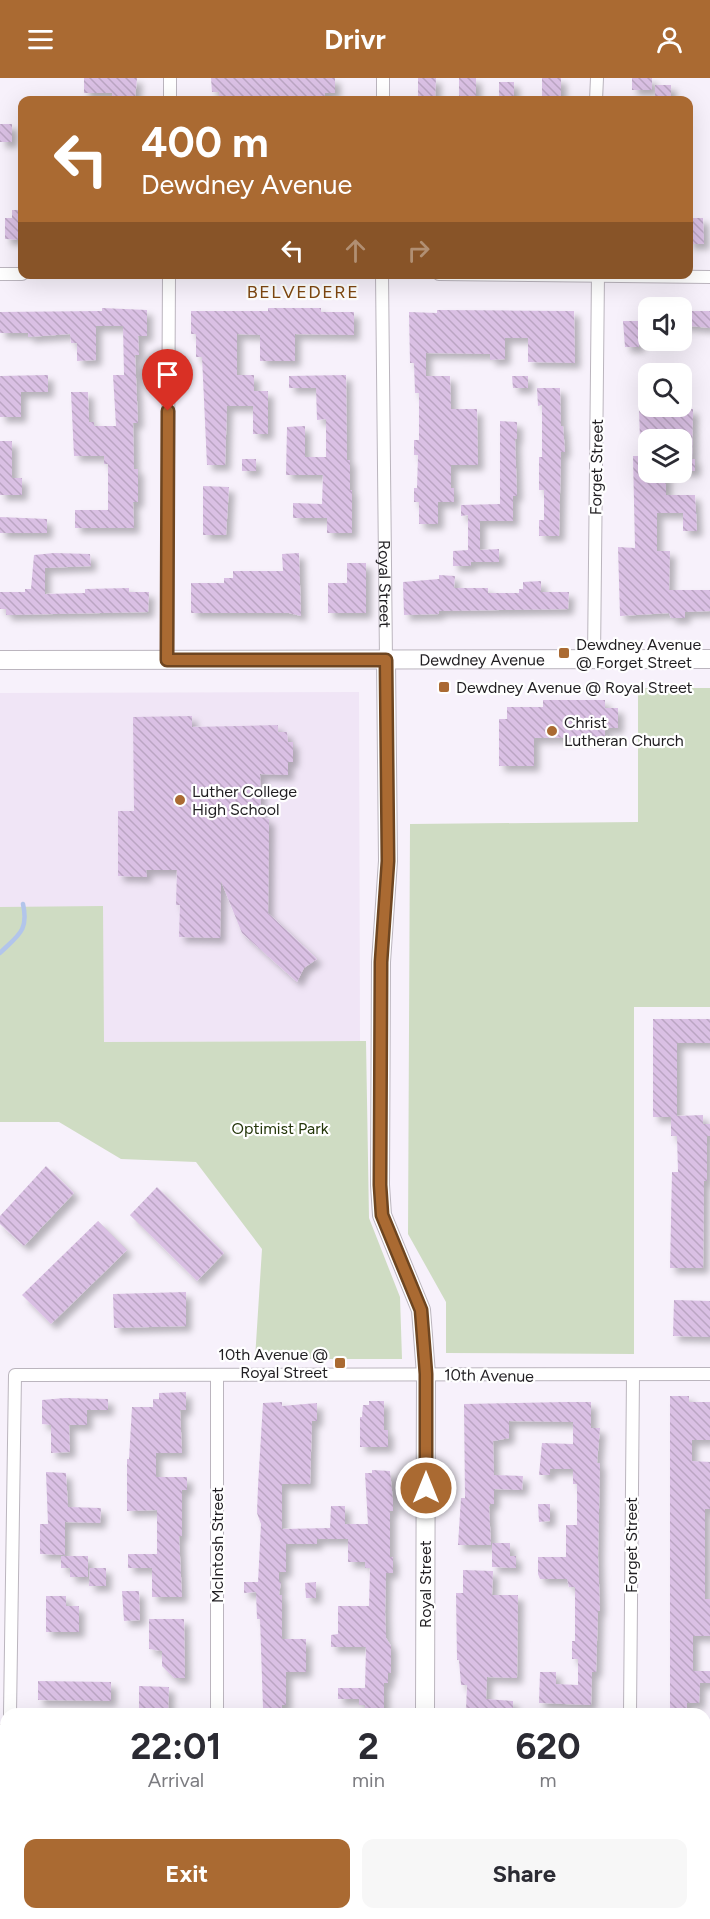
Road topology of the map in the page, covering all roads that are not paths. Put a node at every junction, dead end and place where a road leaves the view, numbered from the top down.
1 (170, 78) edge
2 (383, 78) edge
3 (597, 78) edge
4 (170, 96) edge
5 (383, 96) edge
6 (597, 96) edge
7 (0, 274) edge
8 (18, 274) edge
9 (693, 277) edge
10 (710, 277) edge
11 (169, 279) edge
12 (382, 279) edge
13 (598, 279) edge
14 (594, 659) junction
15 (710, 659) edge
16 (0, 660) edge
17 (167, 660) junction
18 (386, 660) junction
19 (426, 1374) junction
20 (710, 1374) edge
21 (633, 1375) junction
22 (217, 1376) junction
23 (10, 1708) edge
24 (218, 1708) edge
25 (424, 1708) edge
26 (630, 1708) edge

1 - 4 street
2 - 5 street
3 - 6 street
7 - 8 street
9 - 10 street
11 - 17 street
12 - 18 street, Royal Street
13 - 14 street, Forget Street
14 - 15 street, Dewdney Avenue
14 - 18 street, Dewdney Avenue
16 - 17 street, Dewdney Avenue
17 - 18 street, Dewdney Avenue
18 - 19 street, Royal Street
19 - 21 street, 10th Avenue
19 - 22 street, 10th Avenue
19 - 25 street, Royal Street
20 - 21 street, 10th Avenue
21 - 26 street, Forget Street
22 - 23 street, 10th Avenue
22 - 24 street, McIntosh Street

